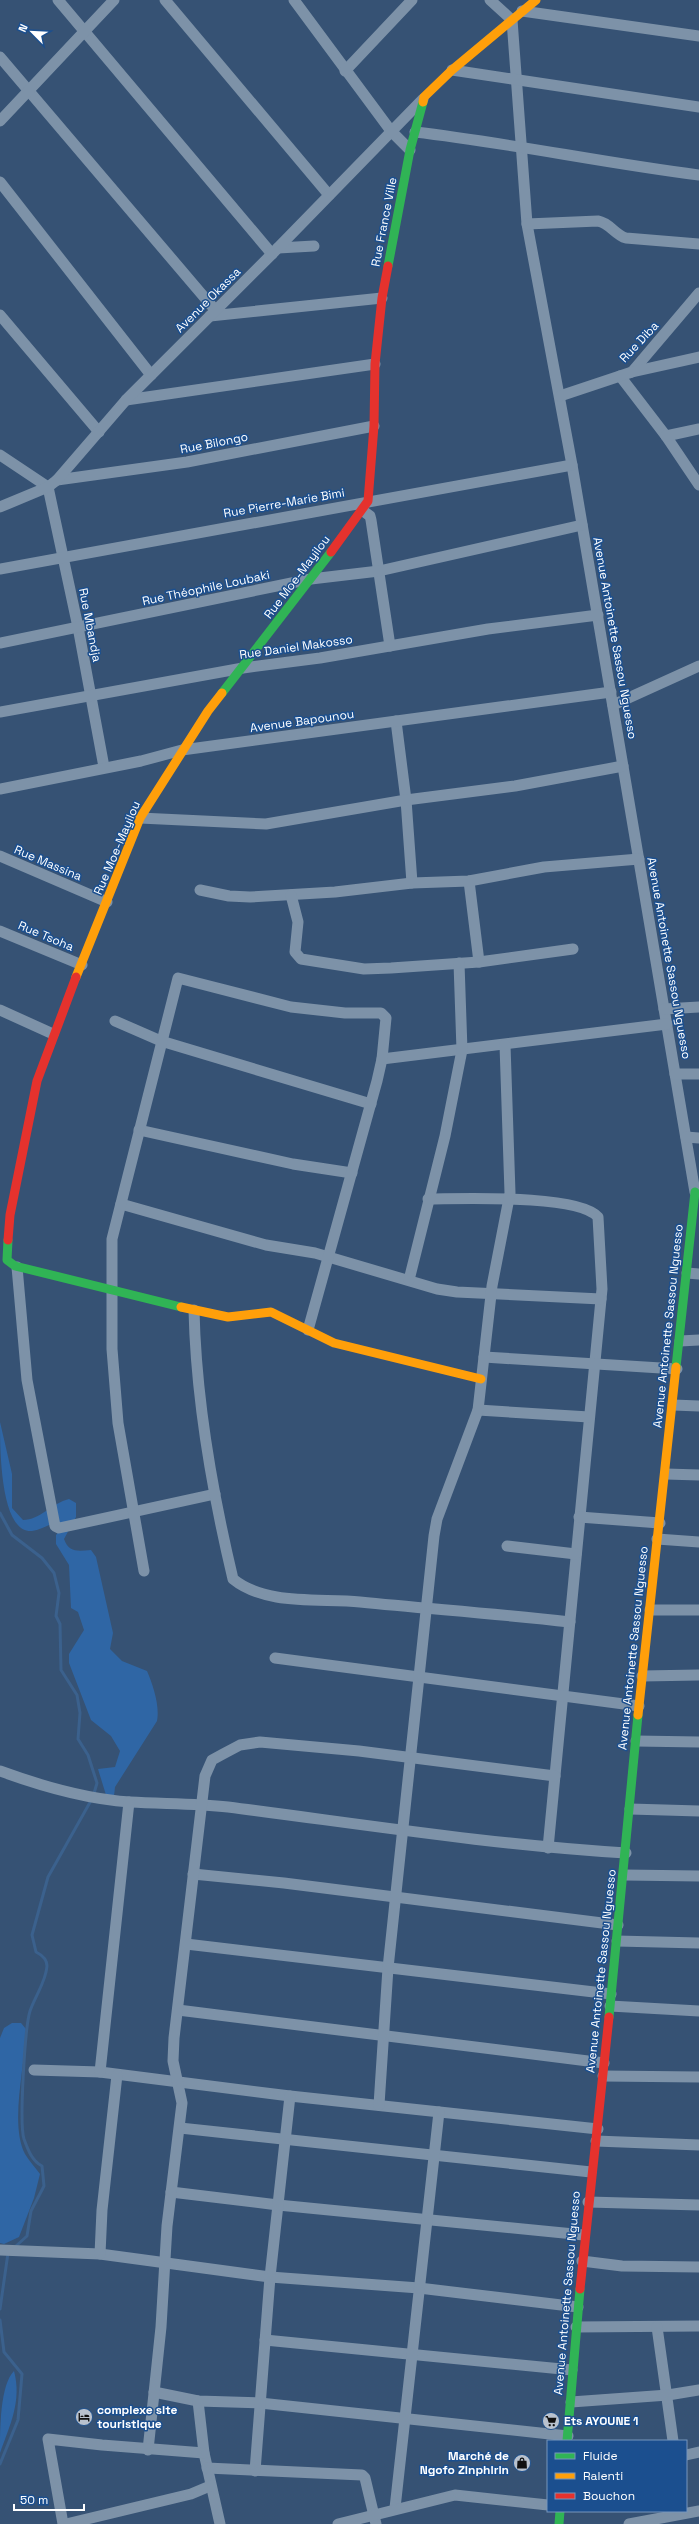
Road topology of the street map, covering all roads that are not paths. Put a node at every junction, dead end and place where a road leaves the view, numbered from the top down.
1 (58, 0) edge
2 (114, 0) edge
3 (165, 0) edge
4 (412, 0) edge
5 (490, 0) edge
6 (536, 0) edge
7 (299, 2) edge
8 (522, 10) junction
9 (512, 20) junction
10 (85, 30) junction
11 (699, 36) edge
12 (0, 57) edge
13 (452, 70) junction
14 (345, 71) junction
15 (516, 79) junction
16 (30, 91) junction
17 (424, 97) junction
18 (699, 107) edge
19 (0, 122) edge
20 (391, 131) junction
21 (415, 132) junction
22 (522, 147) junction
23 (410, 150) junction
24 (699, 175) edge
25 (0, 182) edge
26 (329, 195) junction
27 (527, 224) junction
28 (699, 244) edge
29 (314, 246) dead end
30 (275, 251) junction
31 (699, 293) edge
32 (382, 298) junction
33 (213, 313) junction
34 (0, 315) edge
35 (699, 358) edge
36 (375, 364) junction
37 (632, 372) junction
38 (151, 375) junction
39 (620, 376) junction
40 (560, 396) junction
41 (126, 400) junction
42 (374, 426) junction
43 (699, 430) edge
44 (99, 432) junction
45 (666, 436) junction
46 (0, 455) edge
47 (572, 465) junction
48 (57, 480) junction
49 (699, 485) edge
50 (48, 487) junction
51 (368, 501) junction
52 (0, 507) edge
53 (362, 510) junction
54 (582, 525) junction
55 (64, 556) junction
56 (0, 569) edge
57 (379, 571) junction
58 (311, 579) junction
59 (598, 615) junction
60 (78, 626) junction
61 (0, 643) edge
62 (390, 646) junction
63 (699, 666) edge
64 (243, 668) junction
65 (611, 692) junction
66 (90, 695) junction
67 (613, 705) junction
68 (0, 712) edge
69 (396, 721) junction
70 (182, 750) junction
71 (623, 766) junction
72 (104, 768) junction
73 (0, 789) edge
74 (406, 800) junction
75 (140, 818) junction
76 (0, 856) edge
77 (639, 859) junction
78 (469, 881) junction
79 (412, 883) junction
80 (200, 890) dead end
81 (290, 895) junction
82 (107, 902) junction
83 (0, 931) edge
84 (573, 949) dead end
85 (479, 962) junction
86 (459, 963) junction
87 (82, 965) junction
88 (699, 1007) edge
89 (664, 1009) junction
90 (0, 1010) edge
91 (115, 1021) dead end
92 (667, 1024) junction
93 (53, 1034) junction
94 (161, 1041) junction
95 (505, 1044) junction
96 (462, 1050) junction
97 (382, 1059) junction
98 (675, 1074) junction
99 (699, 1074) edge
100 (371, 1104) junction
101 (139, 1130) junction
102 (686, 1137) junction
103 (699, 1138) edge
104 (352, 1173) junction
105 (696, 1198) edge
106 (509, 1199) junction
107 (428, 1200) junction
108 (121, 1204) junction
109 (330, 1257) junction
110 (17, 1267) junction
111 (687, 1273) junction
112 (699, 1274) edge
113 (409, 1280) junction
114 (110, 1289) junction
115 (491, 1294) junction
116 (601, 1299) junction
117 (194, 1310) junction
118 (308, 1330) junction
119 (699, 1340) edge
120 (680, 1341) junction
121 (484, 1356) junction
122 (595, 1363) junction
123 (677, 1369) junction
124 (481, 1379) junction
125 (673, 1405) junction
126 (699, 1406) edge
127 (478, 1410) junction
128 (589, 1417) junction
129 (666, 1474) junction
130 (699, 1475) edge
131 (215, 1494) junction
132 (133, 1510) junction
133 (579, 1516) junction
134 (660, 1523) junction
135 (657, 1539) junction
136 (699, 1542) edge
137 (507, 1546) dead end
138 (576, 1554) junction
139 (144, 1571) dead end
140 (426, 1609) junction
141 (650, 1610) junction
142 (699, 1610) edge
143 (570, 1622) junction
144 (275, 1658) dead end
145 (699, 1675) edge
146 (642, 1676) junction
147 (421, 1677) junction
148 (562, 1696) junction
149 (639, 1706) junction
150 (636, 1741) junction
151 (699, 1742) edge
152 (411, 1758) junction
153 (0, 1771) edge
154 (555, 1776) junction
155 (129, 1802) junction
156 (203, 1804) junction
157 (630, 1809) junction
158 (699, 1811) edge
159 (403, 1830) junction
160 (548, 1848) junction
161 (626, 1853) junction
162 (193, 1874) junction
163 (624, 1875) junction
164 (699, 1876) edge
165 (396, 1898) junction
166 (618, 1925) junction
167 (617, 1941) junction
168 (699, 1943) edge
169 (186, 1944) junction
170 (388, 1968) junction
171 (611, 1994) junction
172 (610, 2006) junction
173 (178, 2010) junction
174 (699, 2011) edge
175 (384, 2035) junction
176 (604, 2063) junction
177 (34, 2070) dead end
178 (100, 2072) junction
179 (117, 2075) junction
180 (603, 2076) junction
181 (699, 2077) edge
182 (177, 2080) junction
183 (290, 2096) junction
184 (379, 2105) junction
185 (438, 2112) junction
186 (180, 2128) junction
187 (598, 2129) junction
188 (285, 2138) junction
189 (596, 2141) junction
190 (699, 2145) edge
191 (433, 2153) junction
192 (591, 2172) junction
193 (171, 2192) junction
194 (588, 2202) junction
195 (278, 2205) junction
196 (699, 2205) edge
197 (427, 2221) junction
198 (584, 2236) junction
199 (0, 2250) edge
200 (100, 2254) junction
201 (582, 2260) junction
202 (165, 2261) junction
203 (699, 2267) edge
204 (270, 2277) junction
205 (419, 2288) junction
206 (578, 2307) junction
207 (699, 2326) edge
208 (576, 2327) junction
209 (657, 2327) junction
210 (265, 2340) junction
211 (414, 2355) junction
212 (572, 2370) junction
213 (699, 2390) edge
214 (154, 2392) junction
215 (668, 2395) junction
216 (198, 2401) junction
217 (571, 2402) junction
218 (260, 2403) junction
219 (405, 2418) junction
220 (568, 2438) edge
221 (673, 2440) edge
222 (148, 2450) junction
223 (699, 2452) edge
224 (204, 2453) junction
225 (687, 2455) edge
226 (207, 2468) junction
227 (255, 2471) junction
228 (210, 2486) junction
229 (547, 2505) edge
230 (395, 2508) junction
231 (699, 2511) edge
232 (560, 2512) edge
233 (684, 2517) edge
234 (375, 2519) edge
235 (62, 2524) edge
236 (66, 2524) edge
237 (220, 2524) edge
238 (338, 2524) edge
239 (559, 2524) edge
240 (629, 2524) edge

1 - 10 street
2 - 10 street
3 - 26 street
4 - 14 street
5 - 9 street
6 - 8 street
7 - 14 street
8 - 9 street
8 - 11 street
9 - 13 street
9 - 15 street, Avenue Antoinette Sassou Nguesso
10 - 16 street
10 - 30 street
12 - 16 street
13 - 15 street
13 - 17 street
14 - 20 street
15 - 18 street
15 - 22 street, Avenue Antoinette Sassou Nguesso
16 - 19 street
16 - 33 street
17 - 20 street, Avenue Okassa
17 - 21 street, Rue France Ville
20 - 23 street
20 - 26 street, Avenue Okassa
21 - 22 street
21 - 23 street, Rue France Ville
22 - 24 street
22 - 27 street, Avenue Antoinette Sassou Nguesso
23 - 32 street, Rue France Ville
25 - 38 street
26 - 30 street, Avenue Okassa
27 - 28 street
27 - 40 street, Avenue Antoinette Sassou Nguesso
29 - 30 street
30 - 33 street, Avenue Okassa
31 - 37 street, Rue Diba
32 - 33 street
32 - 36 street, Rue France Ville
33 - 38 street, Avenue Okassa
34 - 44 street
35 - 37 street
36 - 41 street
36 - 42 street, Rue France Ville
37 - 39 street, Rue Diba
38 - 41 street, Avenue Okassa
39 - 40 street, Rue Diba
39 - 45 street
40 - 47 street, Avenue Antoinette Sassou Nguesso
41 - 44 street, Avenue Okassa
42 - 48 street, Rue Bilongo
42 - 51 street, Rue France Ville
43 - 45 street
44 - 48 street, Avenue Okassa
45 - 49 street
46 - 50 street
47 - 51 street, Rue Pierre-Marie Bimi
47 - 54 street, Avenue Antoinette Sassou Nguesso
48 - 50 street, Avenue Okassa
50 - 52 street, Avenue Okassa
50 - 55 street, Rue Mbandja
51 - 53 street, Rue Moe-Mayilou
51 - 55 street, Rue Pierre-Marie Bimi
53 - 57 street
53 - 58 street, Rue Moe-Mayilou
54 - 57 street, Rue Théophile Loubaki
54 - 59 street, Avenue Antoinette Sassou Nguesso
55 - 56 street, Rue Pierre-Marie Bimi
55 - 60 street, Rue Mbandja
57 - 58 street, Rue Théophile Loubaki
57 - 62 street
58 - 60 street, Rue Théophile Loubaki
58 - 64 street, Rue Moe-Mayilou
59 - 62 street, Rue Daniel Makosso
59 - 65 street, Avenue Antoinette Sassou Nguesso
60 - 61 street, Rue Théophile Loubaki
60 - 66 street, Rue Mbandja
62 - 64 street, Rue Daniel Makosso
63 - 67 street
64 - 66 street, Rue Daniel Makosso
64 - 70 street, Rue Moe-Mayilou
65 - 67 street, Avenue Antoinette Sassou Nguesso
65 - 69 street, Avenue Bapounou
66 - 68 street, Rue Daniel Makosso
66 - 72 street, Rue Mbandja
67 - 71 street, Avenue Antoinette Sassou Nguesso
69 - 70 street, Avenue Bapounou
69 - 74 street
70 - 72 street, Avenue Bapounou
70 - 75 street, Rue Moe-Mayilou
71 - 74 street
71 - 77 street, Avenue Antoinette Sassou Nguesso
72 - 73 street, Avenue Bapounou
74 - 75 street
74 - 79 street
75 - 82 street, Rue Moe-Mayilou
76 - 82 street, Rue Massina
77 - 78 street
77 - 89 street, Avenue Antoinette Sassou Nguesso
78 - 79 street
78 - 85 street
79 - 81 street
80 - 81 street
81 - 86 street
82 - 87 street, Rue Moe-Mayilou
83 - 87 street, Rue Tsoha
84 - 85 street
85 - 86 street
86 - 96 street
87 - 93 street, Rue Moe-Mayilou
88 - 89 street
89 - 92 street, Avenue Antoinette Sassou Nguesso
90 - 93 street
91 - 94 street
92 - 95 street
92 - 98 street, Avenue Antoinette Sassou Nguesso
93 - 110 street, Rue Moe-Mayilou
94 - 97 street
94 - 100 street
94 - 101 street
95 - 96 street
95 - 106 street
96 - 97 street
96 - 107 street
97 - 100 street
98 - 99 street
98 - 102 street, Avenue Antoinette Sassou Nguesso
100 - 104 street
101 - 104 street
101 - 108 street
102 - 103 street
102 - 105 street, Avenue Antoinette Sassou Nguesso
104 - 109 street
105 - 111 street, Avenue Antoinette Sassou Nguesso
106 - 107 street
106 - 115 street
106 - 116 street
107 - 113 street
108 - 109 street
108 - 114 street
109 - 113 street
109 - 118 street
110 - 114 street
110 - 132 street
111 - 112 street
111 - 120 street, Avenue Antoinette Sassou Nguesso
113 - 115 street
114 - 117 street
114 - 132 street
115 - 116 street
115 - 121 street
116 - 122 street
117 - 118 street
117 - 131 street
118 - 124 street
119 - 120 street
120 - 123 street, Avenue Antoinette Sassou Nguesso
121 - 122 street
121 - 124 street
122 - 123 street
122 - 128 street
123 - 125 street, Avenue Antoinette Sassou Nguesso
124 - 127 street
125 - 126 street
125 - 129 street, Avenue Antoinette Sassou Nguesso
127 - 128 street
127 - 140 street
128 - 133 street
129 - 130 street
129 - 134 street, Avenue Antoinette Sassou Nguesso
131 - 132 street
131 - 140 street
132 - 139 street
133 - 134 street
133 - 138 street
134 - 135 street, Avenue Antoinette Sassou Nguesso
135 - 136 street
135 - 141 street, Avenue Antoinette Sassou Nguesso
137 - 138 street
138 - 143 street
140 - 143 street
140 - 147 street
141 - 142 street
141 - 146 street, Avenue Antoinette Sassou Nguesso
143 - 148 street
144 - 147 street
145 - 146 street
146 - 149 street, Avenue Antoinette Sassou Nguesso
147 - 148 street
147 - 152 street
148 - 149 street
148 - 154 street
149 - 150 street, Avenue Antoinette Sassou Nguesso
150 - 151 street
150 - 157 street, Avenue Antoinette Sassou Nguesso
152 - 154 street
152 - 156 street
152 - 159 street
153 - 155 street
154 - 160 street
155 - 156 street
155 - 178 street
156 - 159 street
156 - 162 street
157 - 158 street
157 - 161 street, Avenue Antoinette Sassou Nguesso
159 - 160 street
159 - 165 street
160 - 161 street
161 - 163 street, Avenue Antoinette Sassou Nguesso
162 - 165 street
162 - 169 street
163 - 164 street
163 - 166 street, Avenue Antoinette Sassou Nguesso
165 - 166 street
165 - 170 street
166 - 167 street, Avenue Antoinette Sassou Nguesso
167 - 168 street
167 - 171 street, Avenue Antoinette Sassou Nguesso
169 - 170 street
169 - 173 street
170 - 171 street
170 - 175 street
171 - 172 street, Avenue Antoinette Sassou Nguesso
172 - 174 street
172 - 176 street, Avenue Antoinette Sassou Nguesso
173 - 175 street
173 - 182 street
175 - 176 street
175 - 184 street
176 - 180 street, Avenue Antoinette Sassou Nguesso
177 - 178 street
178 - 179 street
179 - 182 street
179 - 200 street
180 - 181 street
180 - 187 street, Avenue Antoinette Sassou Nguesso
182 - 183 street
182 - 186 street
183 - 184 street
183 - 188 street
184 - 185 street
185 - 187 street
185 - 191 street
186 - 188 street
186 - 193 street
187 - 189 street, Avenue Antoinette Sassou Nguesso
188 - 191 street
188 - 195 street
189 - 190 street
189 - 192 street, Avenue Antoinette Sassou Nguesso
191 - 192 street
191 - 197 street
192 - 194 street, Avenue Antoinette Sassou Nguesso
193 - 195 street
193 - 202 street
194 - 196 street
194 - 198 street, Avenue Antoinette Sassou Nguesso
195 - 197 street
195 - 204 street
197 - 198 street
197 - 205 street
198 - 201 street, Avenue Antoinette Sassou Nguesso
199 - 200 street
200 - 202 street
201 - 203 street
201 - 206 street, Avenue Antoinette Sassou Nguesso
202 - 204 street
202 - 214 street
204 - 205 street
204 - 210 street
205 - 206 street
205 - 211 street
206 - 208 street, Avenue Antoinette Sassou Nguesso
207 - 209 street
208 - 209 street
208 - 212 street, Avenue Antoinette Sassou Nguesso
209 - 215 street
210 - 211 street
210 - 218 street
211 - 212 street
211 - 219 street
212 - 217 street, Avenue Antoinette Sassou Nguesso
213 - 215 street
214 - 216 street
214 - 222 street
215 - 217 street
215 - 221 street
216 - 218 street
216 - 224 street
217 - 220 street, Avenue Antoinette Sassou Nguesso
218 - 219 street
218 - 227 street
219 - 220 street
219 - 230 street
222 - 224 street
222 - 235 street
223 - 225 street
224 - 226 street
226 - 227 street
226 - 228 street
227 - 234 street
228 - 236 street
228 - 237 street
229 - 230 street
230 - 234 street
231 - 233 street
232 - 239 street
233 - 240 street
234 - 238 street

